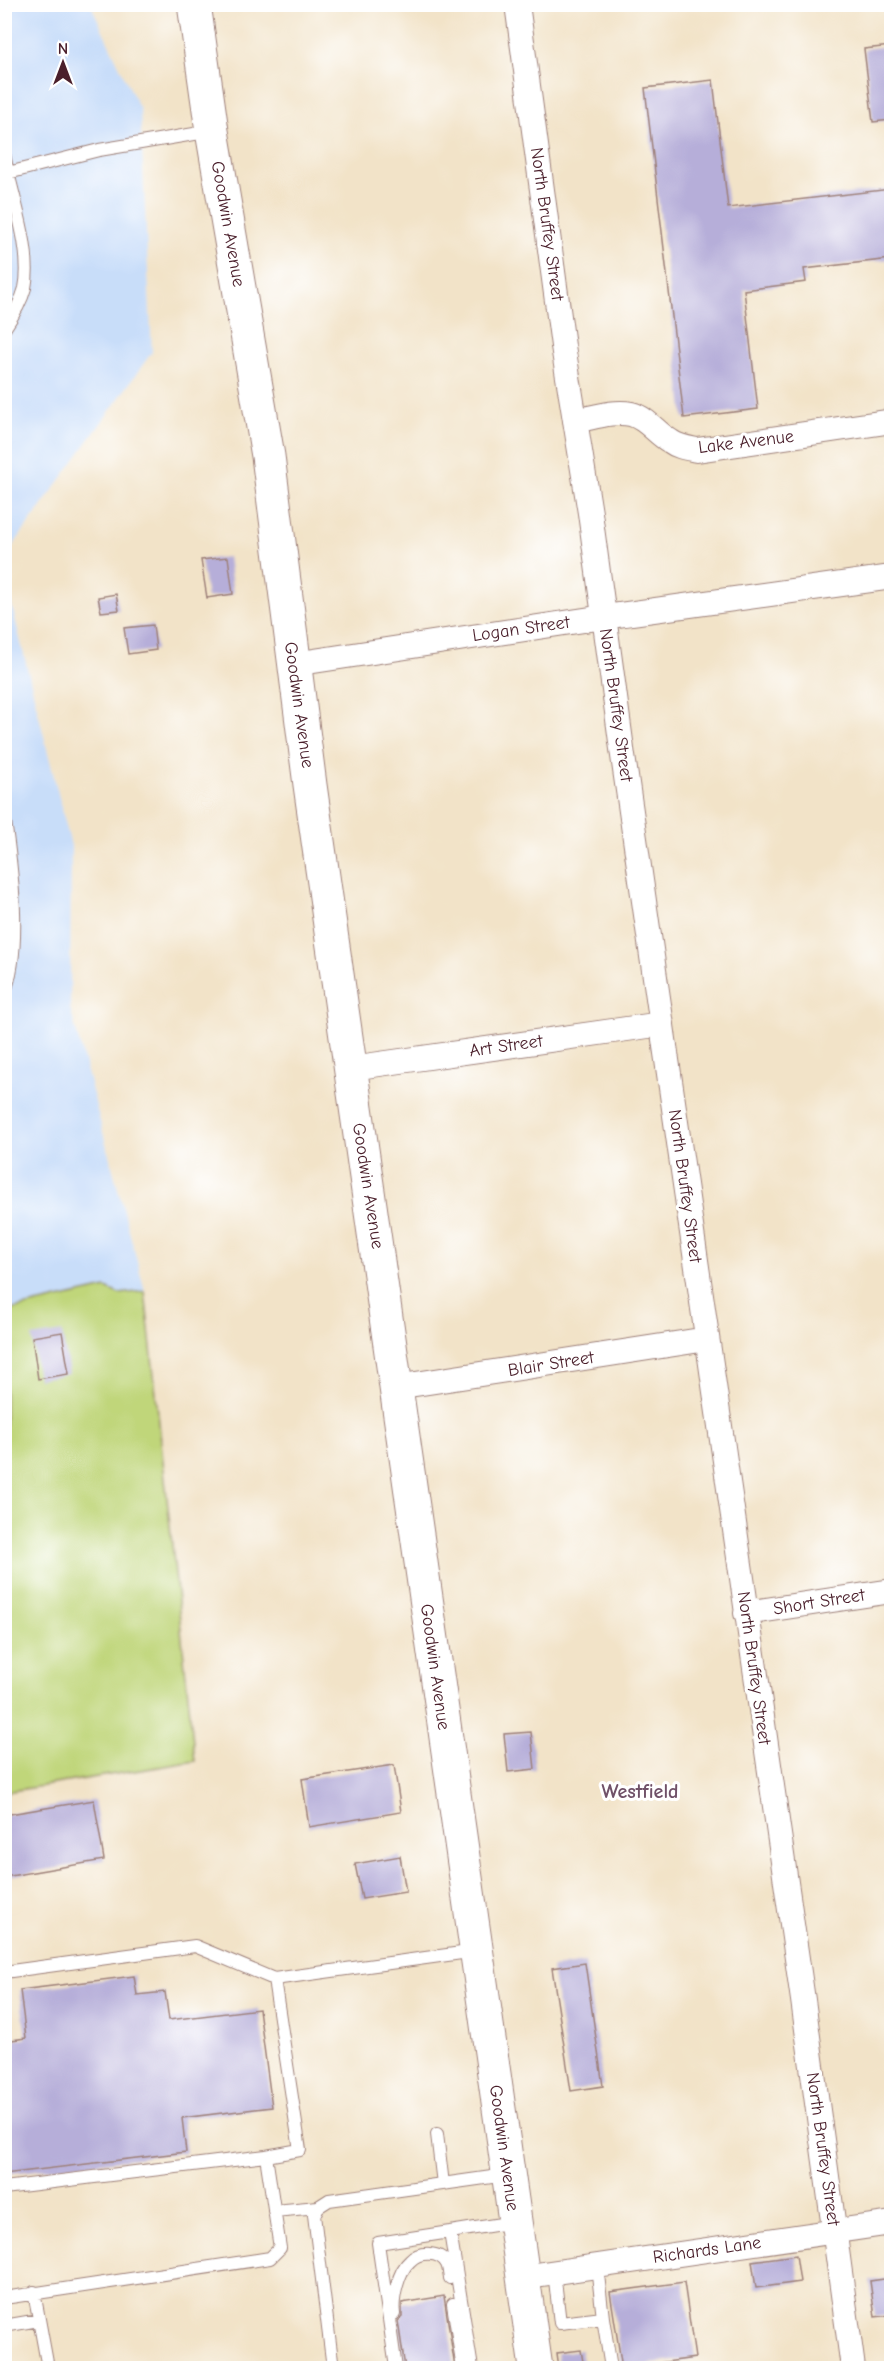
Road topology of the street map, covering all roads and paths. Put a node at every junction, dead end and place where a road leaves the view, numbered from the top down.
1 (194, 4) edge
2 (518, 4) edge
3 (212, 131) junction
4 (4, 154) edge
5 (8, 173) junction
6 (4, 330) edge
7 (575, 421) junction
8 (891, 423) edge
9 (891, 577) edge
10 (604, 617) junction
11 (294, 664) junction
12 (4, 814) edge
13 (4, 993) edge
14 (662, 1024) junction
15 (351, 1068) junction
16 (707, 1339) junction
17 (396, 1387) junction
18 (891, 1591) edge
19 (746, 1613) junction
20 (476, 1951) junction
21 (4, 1972) edge
22 (274, 1979) junction
23 (437, 2134) dead end
24 (266, 2156) junction
25 (508, 2174) junction
26 (443, 2184) junction
27 (4, 2188) edge
28 (318, 2207) junction
29 (274, 2211) junction
30 (514, 2222) junction
31 (891, 2223) edge
32 (834, 2231) junction
33 (450, 2232) junction
34 (597, 2266) junction
35 (554, 2272) junction
36 (522, 2277) junction
37 (34, 2292) junction
38 (4, 2298) edge
39 (603, 2318) junction
40 (39, 2320) junction
41 (546, 2325) junction
42 (4, 2326) edge
43 (48, 2368) edge
44 (333, 2368) edge
45 (396, 2368) edge
46 (402, 2368) edge
47 (470, 2368) edge
48 (536, 2368) edge
49 (611, 2368) edge
50 (853, 2368) edge

1 - 3 street, Goodwin Avenue
2 - 7 street, North Bruffey Street
3 - 5 lane
3 - 11 street, Goodwin Avenue
4 - 5 lane
5 - 6 lane
7 - 8 street, Lake Avenue
7 - 10 street, North Bruffey Street
9 - 10 street, Logan Street
10 - 11 street, Logan Street
10 - 14 street, North Bruffey Street
11 - 15 street, Goodwin Avenue
12 - 13 lane
14 - 15 street, Art Street
14 - 16 street, North Bruffey Street
15 - 17 street, Goodwin Avenue
16 - 17 street, Blair Street
16 - 19 street, North Bruffey Street
17 - 20 street, Goodwin Avenue
18 - 19 street, Short Street
19 - 32 street, North Bruffey Street
20 - 22 lane
20 - 25 street, Goodwin Avenue
21 - 22 lane
22 - 24 lane
23 - 26 lane
24 - 27 lane
24 - 29 lane
25 - 26 lane
25 - 30 street, Goodwin Avenue
26 - 28 lane
28 - 29 lane
28 - 44 lane
29 - 37 lane
30 - 33 lane
30 - 36 street, Goodwin Avenue
31 - 32 street, Richards Lane
32 - 34 street, Richards Lane
32 - 50 street, North Bruffey Street
33 - 45 lane
33 - 47 lane
34 - 35 street, Richards Lane
34 - 39 lane
35 - 36 street, Richards Lane
35 - 41 lane
36 - 41 street, Goodwin Avenue
37 - 38 lane
37 - 40 lane
39 - 41 lane
39 - 49 lane
40 - 42 lane
40 - 43 lane
41 - 48 street, Goodwin Avenue
46 - 47 lane

